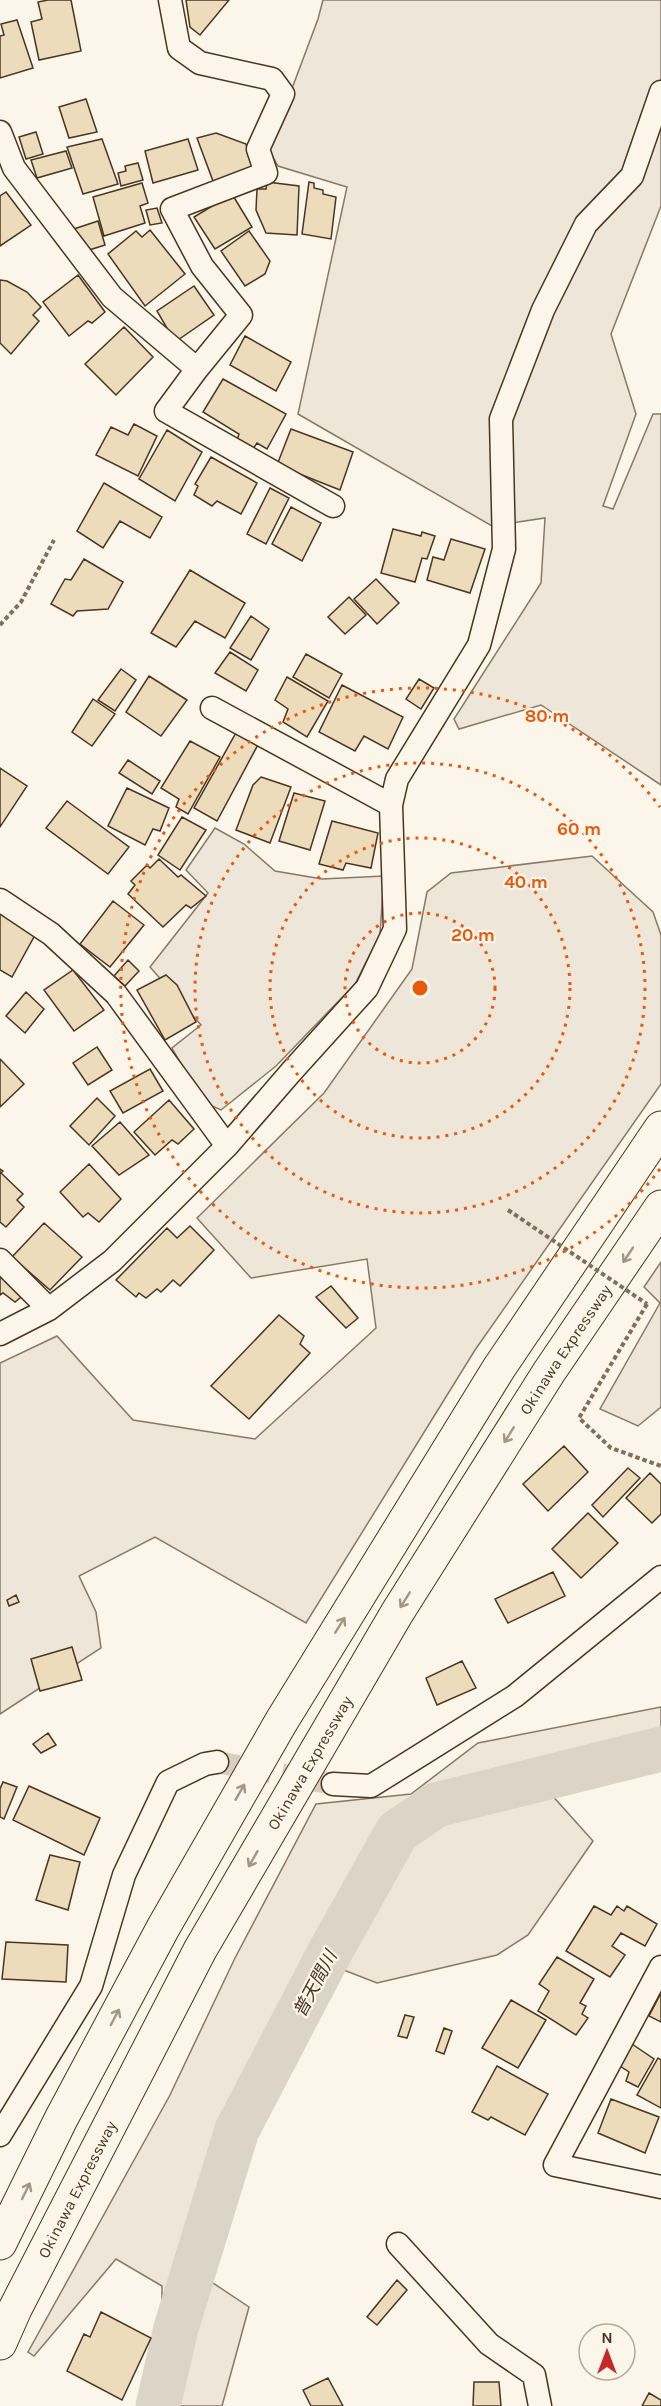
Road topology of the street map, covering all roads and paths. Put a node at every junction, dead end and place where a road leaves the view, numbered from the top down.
1 (170, 0) edge
2 (661, 92) edge
3 (0, 132) edge
4 (197, 369) junction
5 (333, 506) dead end
6 (54, 540) dead end
7 (0, 625) edge
8 (212, 708) dead end
9 (391, 805) junction
10 (0, 900) edge
11 (661, 1128) edge
12 (227, 1146) junction
13 (661, 1207) edge
14 (508, 1210) dead end
15 (0, 1260) edge
16 (49, 1309) junction
17 (0, 1334) edge
18 (661, 1466) edge
19 (661, 1577) edge
20 (217, 1762) tunnel mouth
21 (333, 1784) tunnel mouth
22 (661, 1967) edge
23 (0, 2135) edge
24 (661, 2187) edge
25 (0, 2243) edge
26 (398, 2244) dead end
27 (0, 2343) edge
28 (540, 2406) edge

1 - 4 street
2 - 9 street
3 - 4 street
4 - 5 street
6 - 7 path
8 - 9 street
9 - 12 street
10 - 12 street
25 -> 11 highway
12 - 16 street
13 -> 27 highway, Okinawa Expressway
14 - 18 path, bridge
15 - 16 street
16 - 17 street
19 - 21 street
20 - 23 street
22 - 24 street
26 - 28 street

